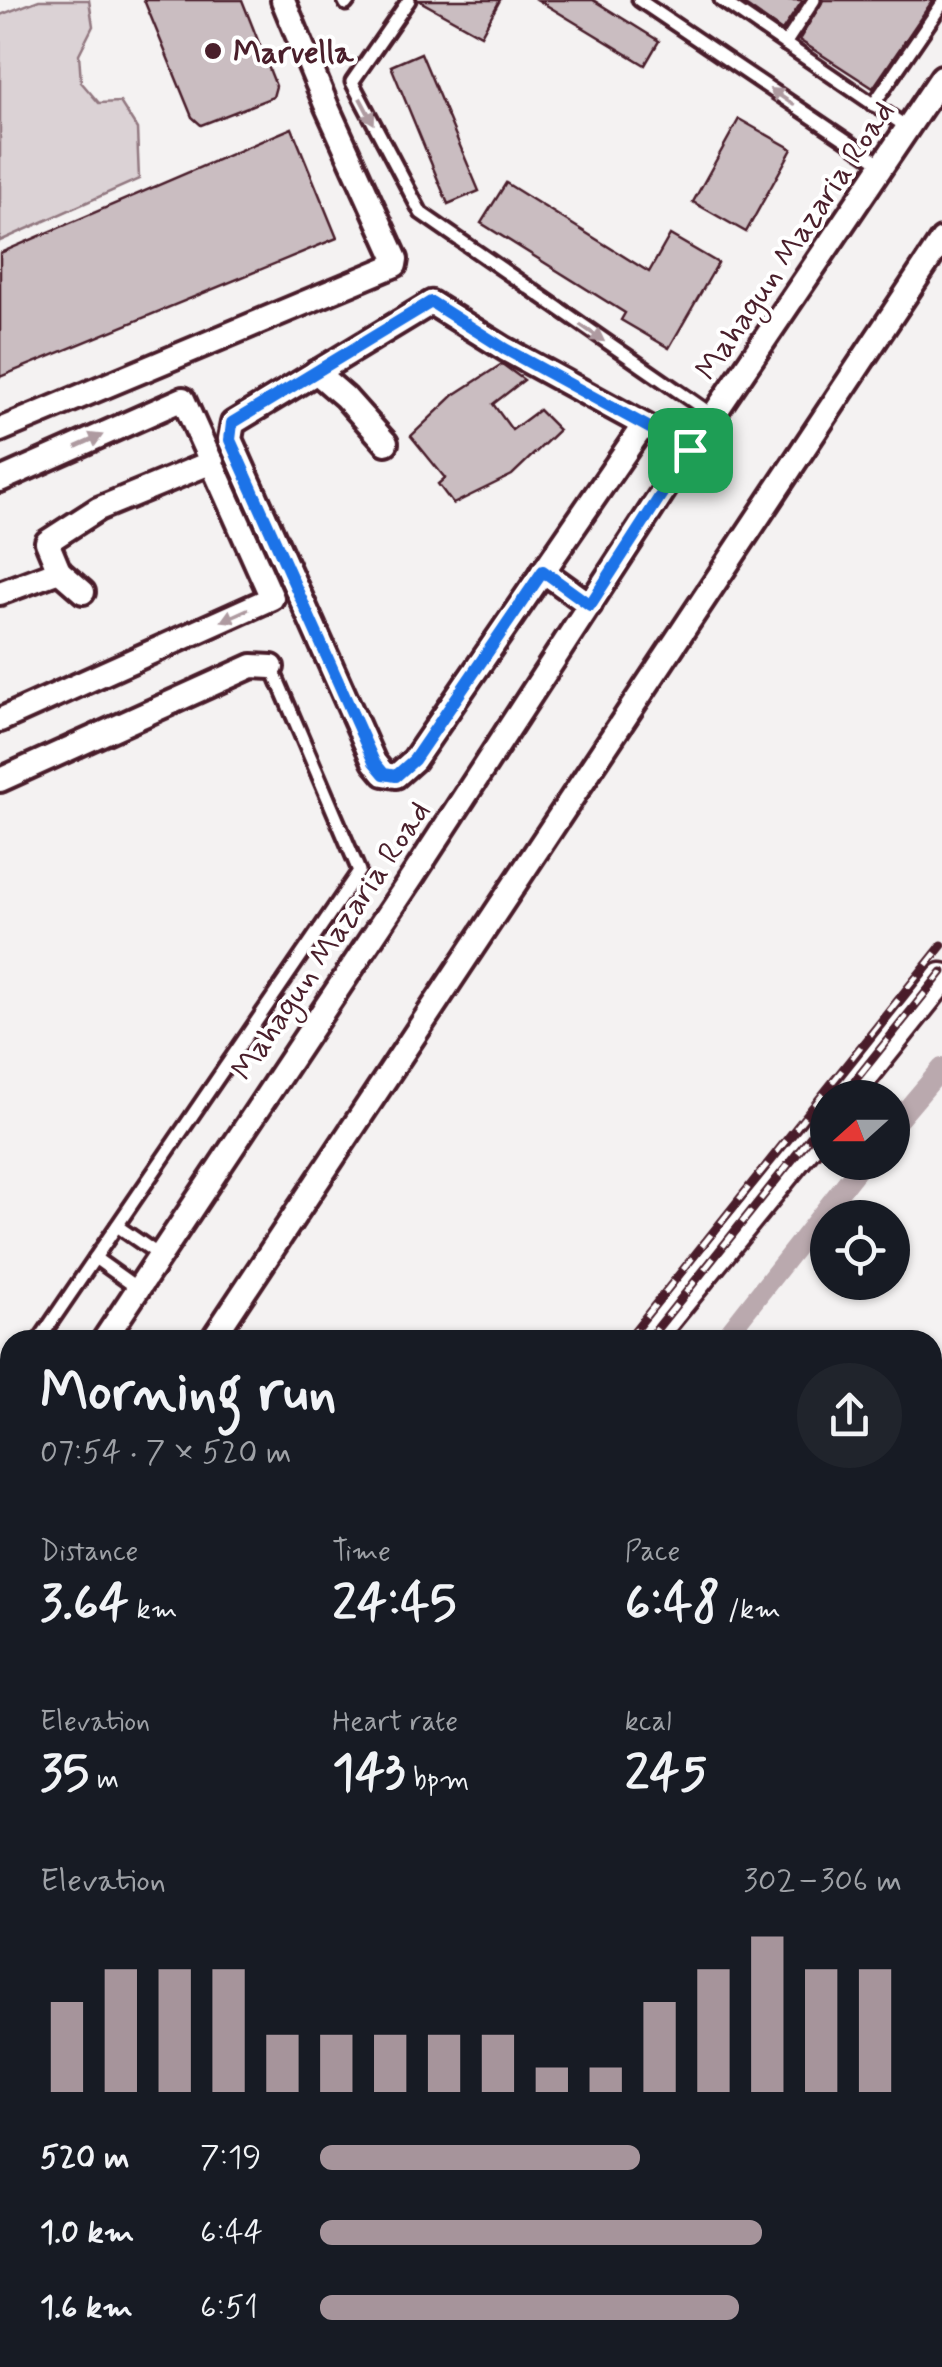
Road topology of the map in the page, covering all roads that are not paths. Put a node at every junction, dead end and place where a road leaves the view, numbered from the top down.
1 (283, 0) edge
2 (409, 0) edge
3 (639, 0) edge
4 (721, 0) edge
5 (814, 0) edge
6 (942, 4) edge
7 (785, 44) junction
8 (942, 76) edge
9 (873, 104) junction
10 (908, 128) junction
11 (883, 165) junction
12 (942, 240) edge
13 (316, 372) junction
14 (714, 416) junction
15 (642, 426) junction
16 (0, 430) edge
17 (386, 444) dead end
18 (690, 450) junction
19 (212, 462) junction
20 (0, 480) edge
21 (58, 570) junction
22 (543, 571) junction
23 (83, 592) dead end
24 (0, 593) edge
25 (590, 605) junction
26 (272, 667) joint
27 (0, 720) edge
28 (0, 780) edge
29 (942, 978) edge
30 (860, 1080) edge
31 (810, 1142) edge
32 (117, 1226) junction
33 (159, 1255) junction
34 (95, 1258) junction
35 (137, 1288) junction
36 (46, 1330) edge
37 (110, 1330) edge
38 (219, 1330) edge
39 (657, 1330) edge

1 - 16 street
2 -> 14 lane
11 -> 3 lane
4 - 7 lane
5 - 7 lane
6 - 9 lane
7 - 9 lane
8 - 10 street, Mahagun Mazaria Road
9 - 10 lane
10 - 11 street, Mahagun Mazaria Road
11 - 14 street, Mahagun Mazaria Road
12 - 38 street
13 - 15 street
13 - 17 street
13 - 22 street
14 - 18 street, Mahagun Mazaria Road
15 - 18 street
15 - 22 street
18 - 25 street, Mahagun Mazaria Road
20 -> 19 street
19 - 21 street
19 -> 27 street
21 - 23 street
21 - 24 street
22 - 25 street
25 - 33 street, Mahagun Mazaria Road
26 - 28 street
26 - 32 lane
29 - 30 street
31 - 39 street
32 - 33 lane
32 - 34 lane
33 - 35 street, Mahagun Mazaria Road
34 - 35 lane
34 - 36 lane
35 - 37 street, Mahagun Mazaria Road

